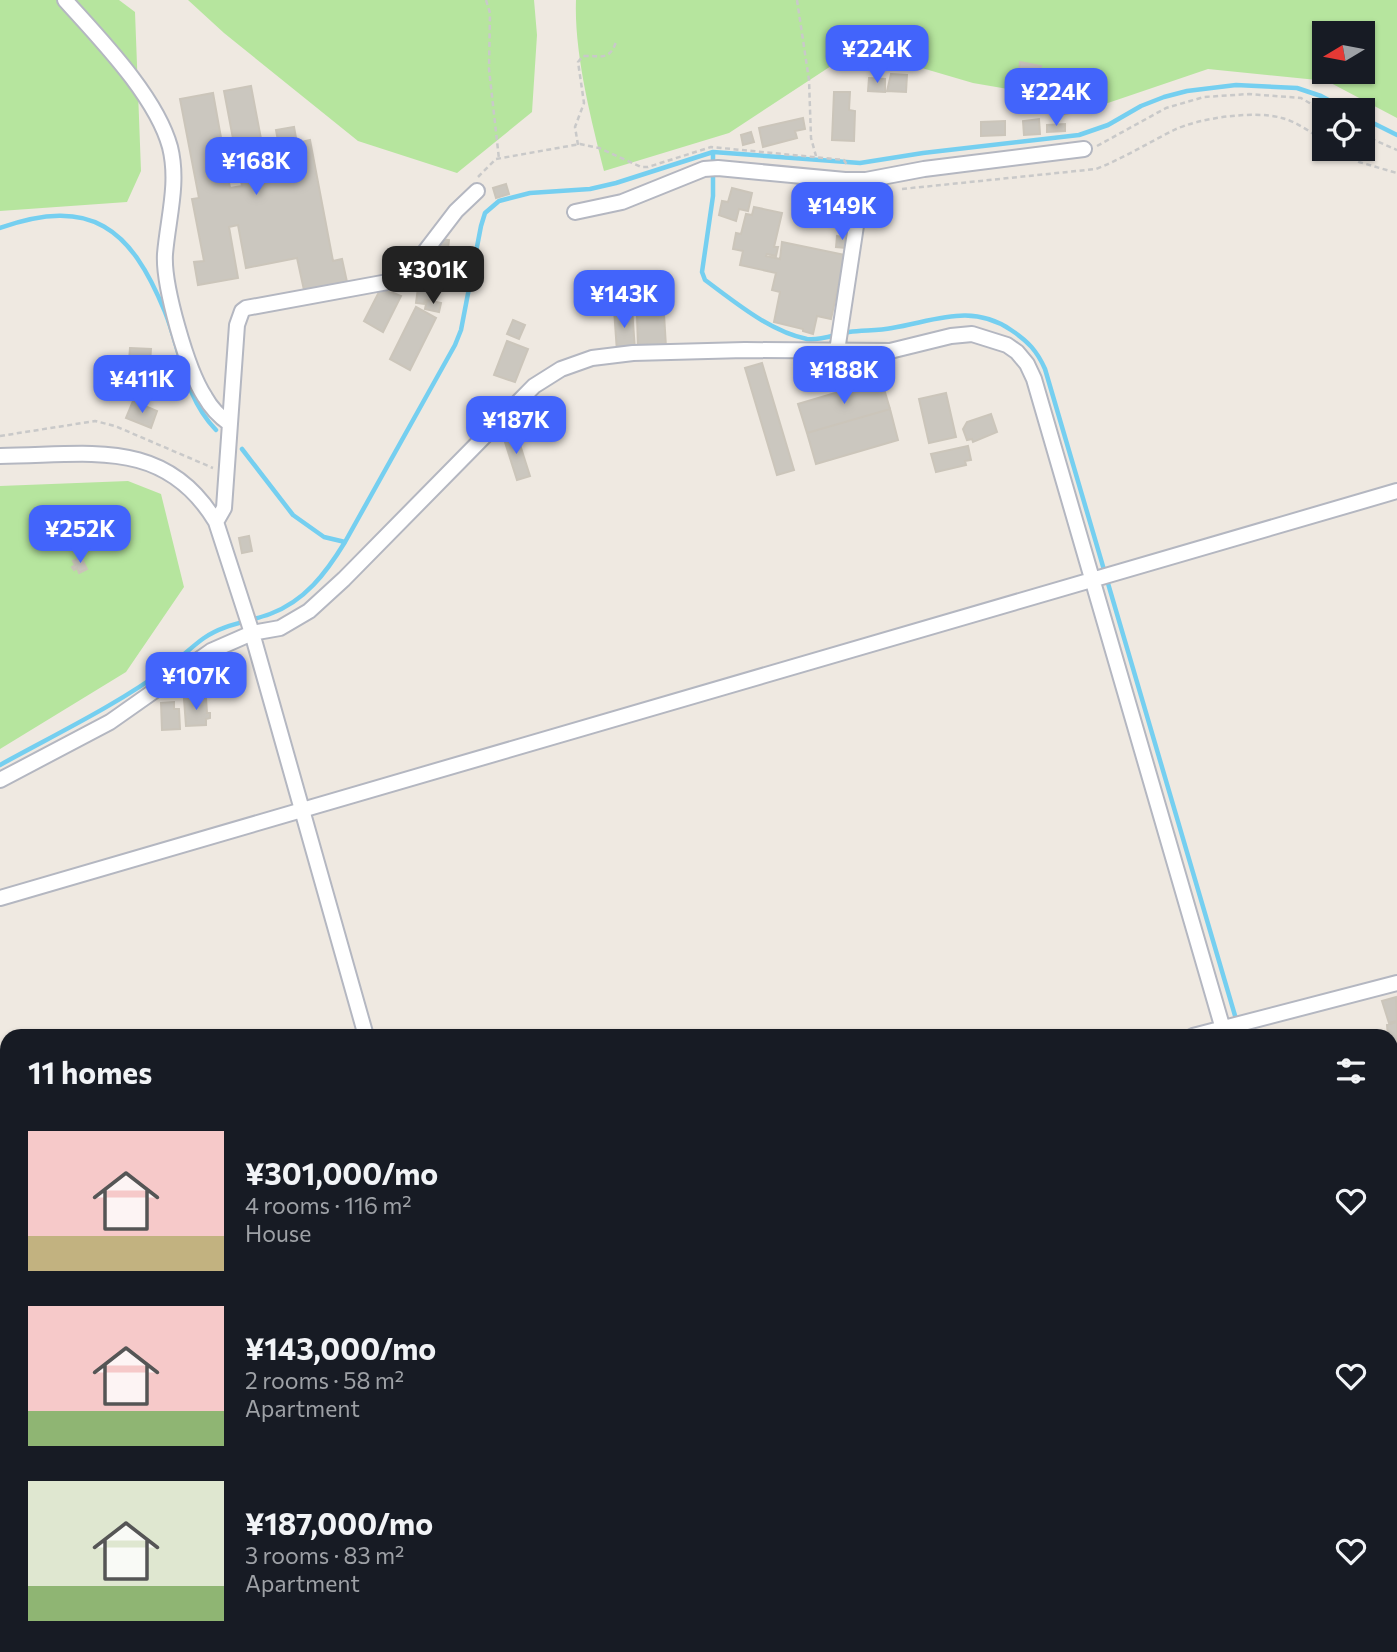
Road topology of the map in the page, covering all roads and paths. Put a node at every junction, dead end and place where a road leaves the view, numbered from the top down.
1 (65, 0) edge
2 (486, 0) edge
3 (797, 0) edge
4 (617, 42) dead end
5 (1312, 104) edge
6 (1312, 135) edge
7 (1375, 140) edge
8 (578, 145) junction
9 (1084, 149) joint
10 (1397, 150) edge
11 (816, 156) junction
12 (499, 159) junction
13 (1357, 161) edge
14 (848, 166) dead end
15 (1397, 173) edge
16 (865, 186) junction
17 (477, 191) joint
18 (575, 212) dead end
19 (836, 351) junction
20 (230, 424) junction
21 (0, 436) edge
22 (0, 456) edge
23 (226, 472) junction
24 (1397, 491) edge
25 (216, 522) junction
26 (1096, 578) junction
27 (249, 625) junction
28 (0, 780) edge
29 (302, 810) junction
30 (0, 898) edge
31 (1397, 983) edge
32 (1231, 1027) edge
33 (364, 1029) edge

1 - 20 street
2 - 12 path
3 - 11 path
4 - 8 path
5 - 9 path
6 - 16 path
7 - 10 path
8 - 11 path
8 - 12 path
9 - 16 street
11 - 14 path
12 - 17 path
13 - 15 path
16 - 18 street
16 - 19 street
17 - 20 street
19 - 26 street
19 - 27 street
20 - 23 street
21 - 23 path
22 - 25 street
23 - 25 street
24 - 26 street
25 - 27 street
26 - 29 street
26 - 32 street
27 - 28 street
27 - 29 street
29 - 30 street
29 - 33 street
31 - 32 street

